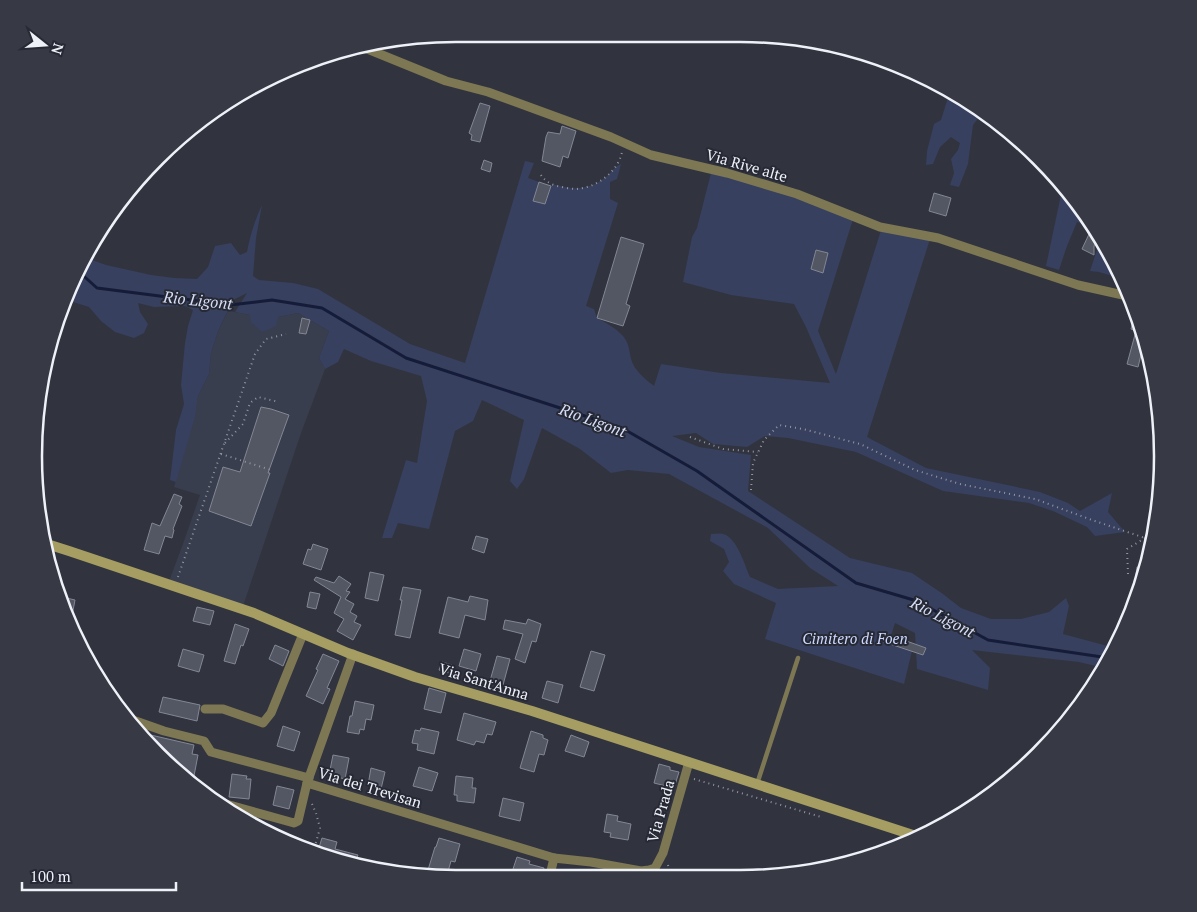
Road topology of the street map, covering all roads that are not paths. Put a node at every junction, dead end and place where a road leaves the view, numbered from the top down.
1 (372, 51) edge
2 (1122, 295) edge
3 (52, 546) edge
4 (303, 634) junction
5 (353, 654) junction
6 (798, 658) dead end
7 (205, 709) dead end
8 (140, 722) edge
9 (689, 762) junction
10 (307, 784) junction
11 (756, 785) junction
12 (238, 807) edge
13 (909, 834) edge
14 (554, 858) junction
15 (551, 870) edge
16 (635, 870) edge
17 (649, 870) edge

1 - 2 street, Via Rive alte
3 - 4 main road, Via Sant'Anna
4 - 5 main road, Via Sant'Anna
4 - 7 street
5 - 9 main road, Via Sant'Anna
5 - 10 street, Via dei Trevisan
6 - 11 lane
8 - 10 street
9 - 11 main road, Via Sant'Anna
9 - 17 street, Via Prada
10 - 12 street
10 - 14 street, Via dei Trevisan
11 - 13 main road, Via Sant'Anna
14 - 15 street
14 - 16 street, Via Prada

